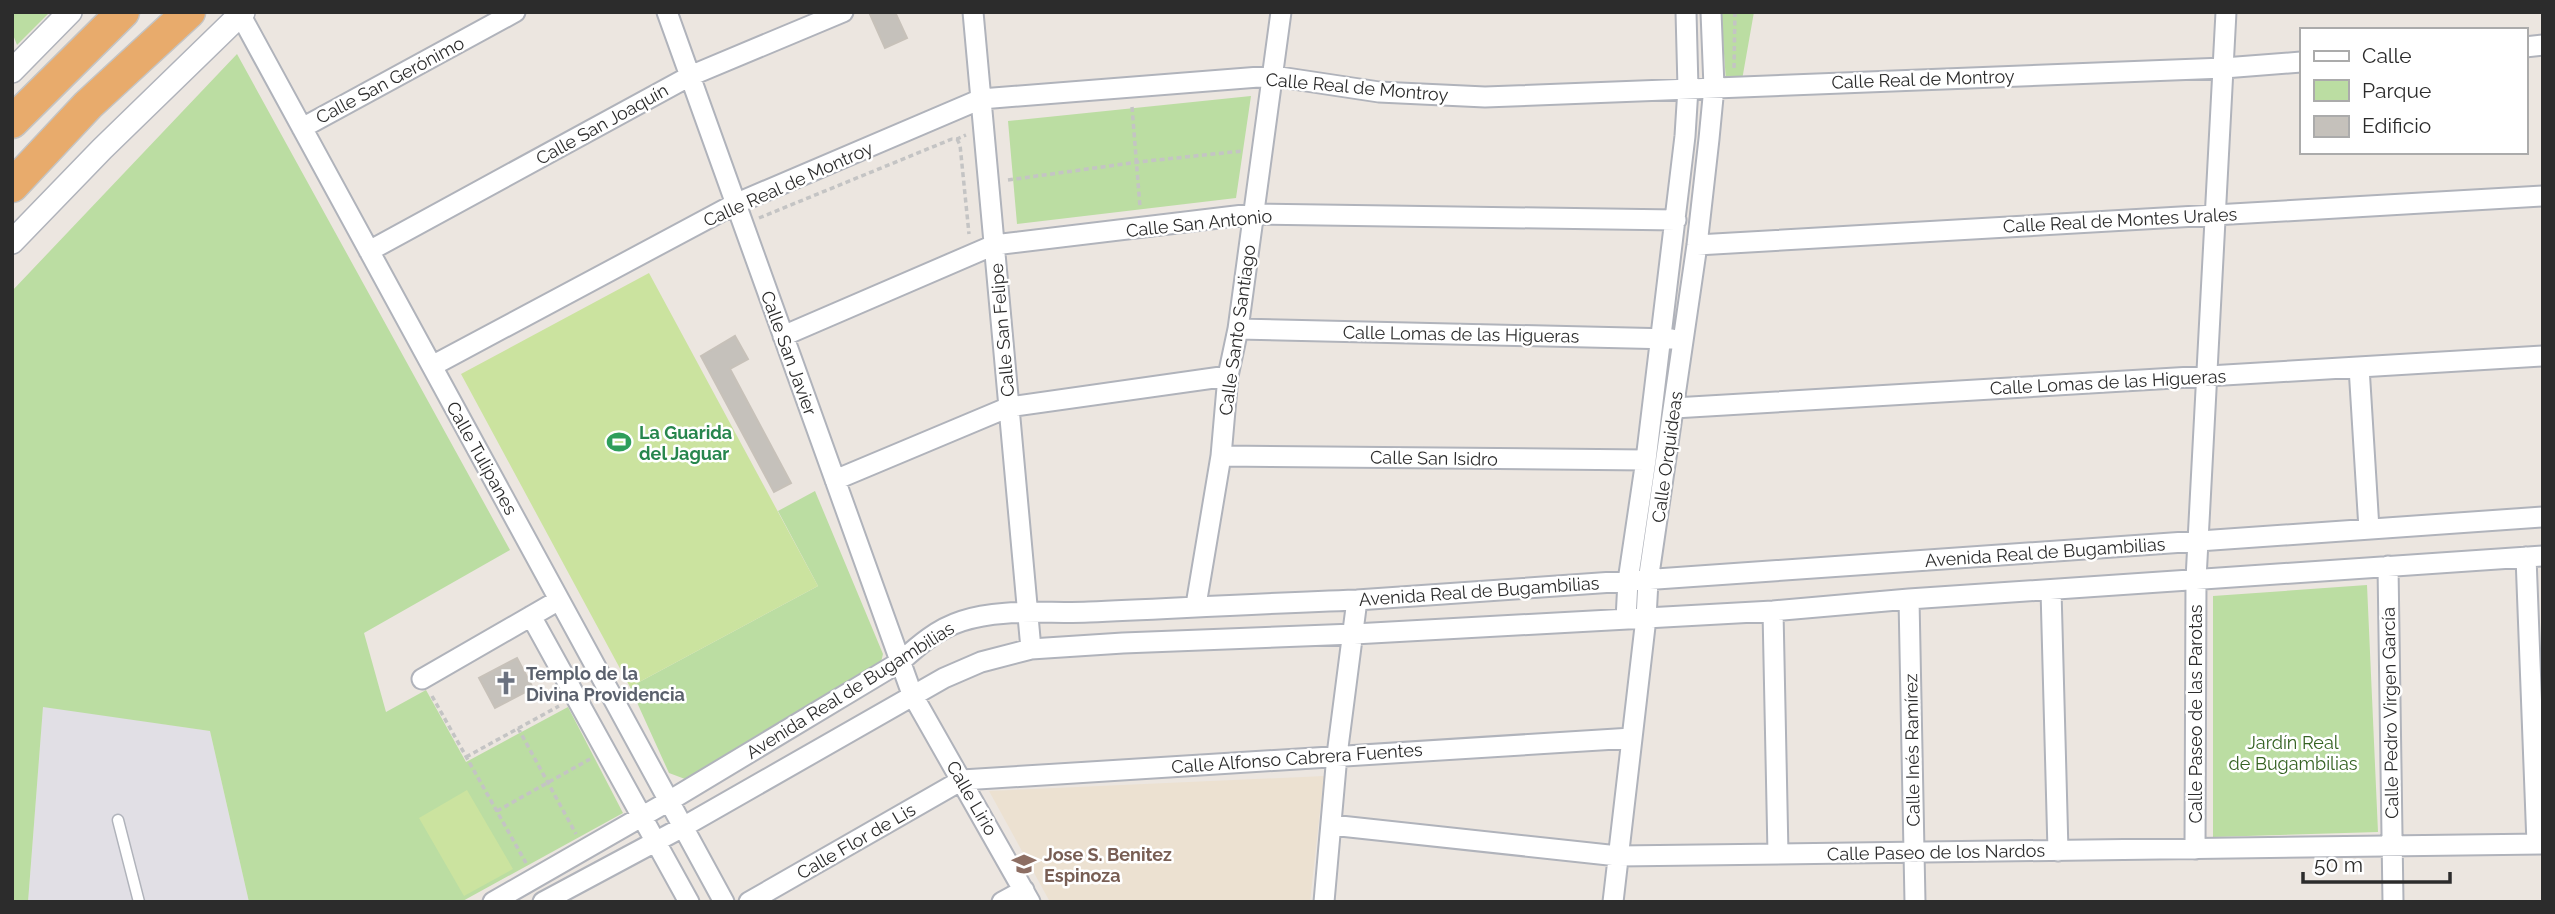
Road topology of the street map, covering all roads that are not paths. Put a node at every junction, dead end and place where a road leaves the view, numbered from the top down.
1 (70, 12) edge
2 (123, 12) edge
3 (515, 12) edge
4 (667, 12) edge
5 (843, 12) edge
6 (973, 12) edge
7 (1281, 12) edge
8 (1686, 12) edge
9 (1711, 12) edge
10 (2226, 12) edge
11 (241, 13) edge
12 (187, 16) edge
13 (2300, 62) edge
14 (2224, 68) junction
15 (12, 71) edge
16 (690, 76) junction
17 (1273, 76) junction
18 (1714, 87) junction
19 (1688, 88) junction
20 (981, 99) junction
21 (12, 122) edge
22 (302, 128) junction
23 (12, 186) edge
24 (2543, 196) edge
25 (736, 204) junction
26 (1252, 215) junction
27 (2216, 215) junction
28 (1676, 220) junction
29 (12, 242) edge
30 (994, 245) junction
31 (1697, 245) junction
32 (369, 251) junction
33 (1238, 329) junction
34 (783, 337) junction
35 (1660, 338) junction
36 (1684, 340) junction
37 (2543, 356) edge
38 (432, 366) junction
39 (2359, 367) junction
40 (1228, 376) junction
41 (2207, 376) junction
42 (1009, 407) junction
43 (1674, 408) junction
44 (1221, 456) junction
45 (1646, 460) junction
46 (835, 480) junction
47 (2543, 517) edge
48 (2369, 529) junction
49 (2198, 541) junction
50 (2534, 556) edge
51 (2388, 566) junction
52 (2196, 579) junction
53 (1648, 580) junction
54 (1628, 581) junction
55 (2052, 590) junction
56 (1909, 599) junction
57 (559, 600) junction
58 (1357, 600) junction
59 (1196, 605) junction
60 (1773, 611) junction
61 (1027, 614) junction
62 (531, 616) junction
63 (1646, 618) junction
64 (1626, 619) junction
65 (1354, 634) junction
66 (1031, 649) junction
67 (900, 662) junction
68 (422, 679) road end
69 (912, 694) junction
70 (1632, 737) junction
71 (1337, 755) junction
72 (962, 780) junction
73 (669, 801) junction
74 (642, 817) junction
75 (118, 820) dead end
76 (1331, 825) junction
77 (683, 827) junction
78 (655, 842) junction
79 (2540, 844) edge
80 (2392, 846) junction
81 (2195, 849) junction
82 (2058, 850) junction
83 (1914, 853) junction
84 (1778, 855) junction
85 (1619, 856) junction
86 (1027, 896) edge
87 (139, 902) edge
88 (494, 902) edge
89 (543, 902) edge
90 (689, 902) edge
91 (724, 902) edge
92 (749, 902) edge
93 (1002, 902) edge
94 (1324, 902) edge
95 (1613, 902) edge
96 (1915, 902) edge
97 (2393, 902) edge

1 - 15 street
2 - 21 highway
3 - 22 street, Calle San Gerónimo
4 - 16 street, Calle San Javier
5 - 16 street, Calle San Joaquín
6 - 20 street, Calle San Felipe
7 - 17 street, Calle Santo Santiago
8 - 19 street, Calle Orquideas
9 - 18 street, Calle Orquideas
10 - 14 street, Calle Paseo de las Parotas
11 - 22 street, Calle Tulipanes
11 - 29 street
12 - 23 highway
13 - 14 street, Calle Real de Montroy
14 - 18 street, Calle Real de Montroy
14 - 27 street, Calle Paseo de las Parotas
16 - 25 street, Calle San Javier
16 - 32 street, Calle San Joaquín
17 - 19 street, Calle Real de Montroy
17 - 20 street, Calle Real de Montroy
17 - 26 street, Calle Santo Santiago
18 - 19 street, Calle Real de Montroy
18 - 31 street, Calle Orquideas
19 - 28 street, Calle Orquideas
20 - 25 street, Calle Real de Montroy
20 - 30 street, Calle San Felipe
22 - 32 street, Calle Tulipanes
24 - 27 street, Calle Real de Montes Urales
25 - 34 street, Calle San Javier
25 - 38 street, Calle Real de Montroy
26 - 28 street, Calle San Antonio
26 - 30 street, Calle San Antonio
26 - 33 street, Calle Santo Santiago
27 - 31 street, Calle Real de Montes Urales
27 - 41 street, Calle Paseo de las Parotas
28 - 35 street, Calle Orquideas
30 - 34 street, Calle San Antonio
30 - 42 street, Calle San Felipe
31 - 36 street, Calle Orquideas
32 - 38 street, Calle Tulipanes
33 - 35 street, Calle Lomas de las Higueras
33 - 40 street, Calle Santo Santiago
34 - 46 street, Calle San Javier
35 - 36 street, Calle Lomas de las Higueras
35 - 45 street, Calle Orquideas
36 - 43 street, Calle Orquideas
37 - 39 street, Calle Lomas de las Higueras
38 - 57 street, Calle Tulipanes
39 - 41 street, Calle Lomas de las Higueras
39 - 48 street
40 - 42 street
40 - 44 street, Calle Santo Santiago
41 - 43 street, Calle Lomas de las Higueras
41 - 49 street, Calle Paseo de las Parotas
42 - 46 street
42 - 61 street, Calle San Felipe
43 - 53 street, Calle Orquideas
44 - 45 street, Calle San Isidro
44 - 59 street, Calle Santo Santiago
45 - 54 street, Calle Orquideas
46 - 67 street, Calle San Javier
47 - 48 street, Avenida Real de Bugambilias
48 - 49 street, Avenida Real de Bugambilias
49 - 52 street, Calle Paseo de las Parotas
49 - 53 street, Avenida Real de Bugambilias
50 - 51 street, Avenida Real de Bugambilias
50 - 79 street
51 - 52 street, Avenida Real de Bugambilias
51 - 80 street, Calle Pedro Virgen García
52 - 55 street, Avenida Real de Bugambilias
52 - 81 street, Calle Paseo de las Parotas
53 - 54 street, Avenida Real de Bugambilias
53 - 63 street, Calle Orquideas
54 - 58 street, Avenida Real de Bugambilias
54 - 64 street, Calle Orquideas
55 - 56 street, Avenida Real de Bugambilias
55 - 82 street
56 - 60 street, Avenida Real de Bugambilias
56 - 83 street, Calle Inés Ramírez
57 - 62 street
57 - 73 street, Calle Tulipanes
58 - 59 street, Avenida Real de Bugambilias
58 - 65 street
59 - 61 street, Avenida Real de Bugambilias
60 - 63 street, Avenida Real de Bugambilias
60 - 84 street
61 - 66 street, Calle San Felipe
61 - 67 street, Avenida Real de Bugambilias
62 - 68 street
62 - 74 street
63 - 64 street, Avenida Real de Bugambilias
63 - 70 street, Calle Orquideas
64 - 65 street, Avenida Real de Bugambilias
65 - 66 street, Avenida Real de Bugambilias
65 - 71 street
66 - 69 street, Avenida Real de Bugambilias
67 - 69 street, Calle San Javier
67 - 73 street, Avenida Real de Bugambilias
69 - 72 street, Calle Lirio
69 - 77 street, Avenida Real de Bugambilias
70 - 71 street, Calle Alfonso Cabrera Fuentes
70 - 85 street, Calle Orquideas
71 - 72 street, Calle Alfonso Cabrera Fuentes
71 - 76 street
72 - 86 street, Calle Lirio
72 - 92 street, Calle Flor de Lis
73 - 74 street, Avenida Real de Bugambilias
73 - 77 street, Calle Tulipanes
74 - 78 street
74 - 88 street, Avenida Real de Bugambilias
75 - 87 lane
76 - 85 street, Calle Paseo de los Nardos
76 - 94 street
77 - 78 street, Avenida Real de Bugambilias
77 - 91 street, Calle Tulipanes
78 - 89 street, Avenida Real de Bugambilias
78 - 90 street
79 - 80 street, Calle Paseo de los Nardos
80 - 81 street, Calle Paseo de los Nardos
80 - 97 street, Calle Pedro Virgen García
81 - 82 street, Calle Paseo de los Nardos
82 - 83 street, Calle Paseo de los Nardos
83 - 84 street, Calle Paseo de los Nardos
83 - 96 street, Calle Inés Ramírez
84 - 85 street, Calle Paseo de los Nardos
85 - 95 street, Calle Orquideas
86 - 93 street

